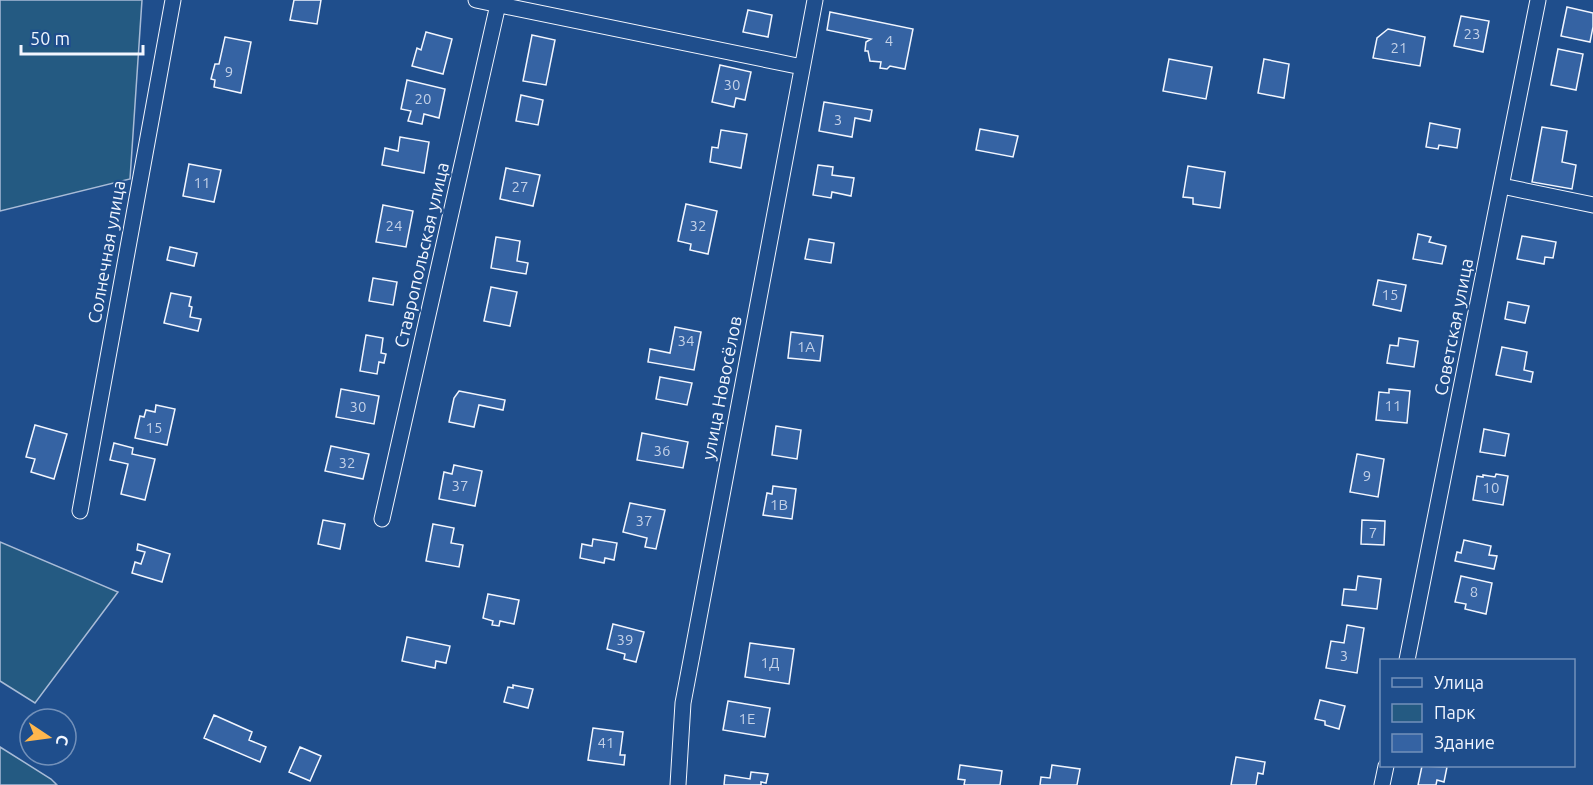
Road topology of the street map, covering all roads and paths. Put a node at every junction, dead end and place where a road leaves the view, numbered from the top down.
1 (173, 0) edge
2 (476, 0) edge
3 (815, 0) edge
4 (1538, 0) edge
5 (499, 3) edge
6 (802, 67) junction
7 (1502, 186) junction
8 (1593, 206) edge
9 (80, 511) dead end
10 (382, 519) dead end
11 (1407, 659) edge
12 (1386, 767) edge
13 (678, 785) edge
14 (1382, 785) edge

1 - 9 street, Солнечная улица
2 - 5 street
3 - 6 street, улица Новосёлов
4 - 7 street, Советская улица
5 - 6 street
5 - 10 street, Ставропольская улица
6 - 13 street, улица Новосёлов
7 - 8 street
7 - 11 street, Советская улица
12 - 14 street

